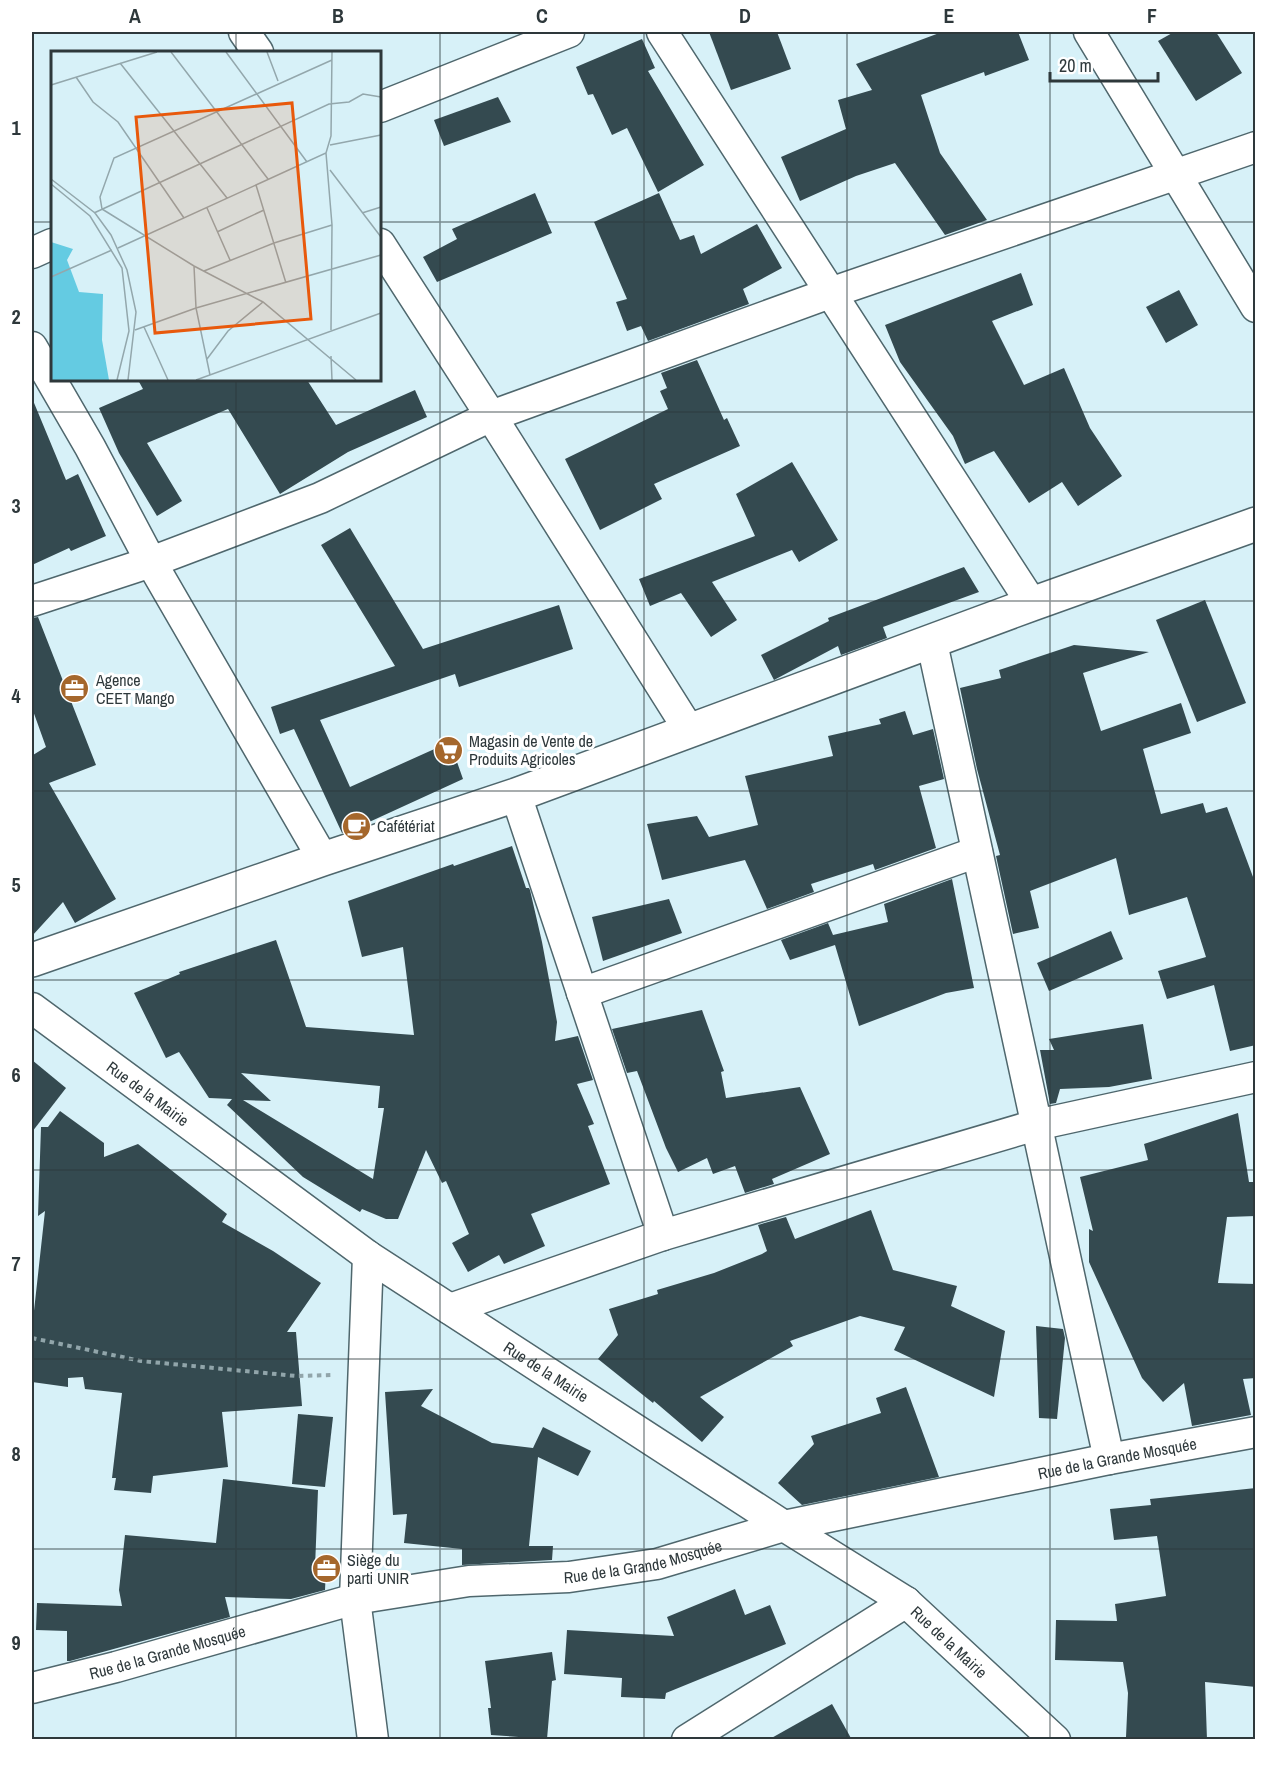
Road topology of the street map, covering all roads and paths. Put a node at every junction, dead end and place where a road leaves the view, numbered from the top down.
1 (244, 32) edge
2 (569, 32) edge
3 (662, 32) edge
4 (1089, 32) edge
5 (257, 51) edge
6 (381, 106) edge
7 (1256, 147) edge
8 (1177, 175) junction
9 (51, 244) edge
10 (381, 246) edge
11 (32, 253) edge
12 (830, 293) junction
13 (1256, 307) edge
14 (32, 347) edge
15 (51, 380) edge
16 (52, 381) edge
17 (491, 416) junction
18 (1256, 525) edge
19 (151, 562) junction
20 (32, 602) edge
21 (1032, 604) junction
22 (932, 643) junction
23 (689, 730) junction
24 (516, 795) junction
25 (977, 852) junction
26 (323, 859) junction
27 (32, 960) edge
28 (582, 993) junction
29 (32, 1008) edge
30 (1256, 1077) edge
31 (1036, 1125) junction
32 (663, 1235) junction
33 (368, 1256) junction
34 (450, 1309) junction
35 (32, 1338) edge
36 (364, 1374) junction
37 (1256, 1432) edge
38 (1110, 1459) junction
39 (784, 1526) junction
40 (355, 1599) junction
41 (906, 1602) junction
42 (32, 1688) edge
43 (373, 1740) edge
44 (687, 1740) edge
45 (1054, 1740) edge

1 - 5 street
2 - 6 street
3 - 12 street
4 - 8 street
7 - 8 street
8 - 12 street
8 - 13 street
9 - 11 street
10 - 17 street
12 - 17 street
12 - 21 street
14 - 15 street
16 - 19 street
17 - 19 street
17 - 23 street
18 - 21 main road
19 - 20 street
19 - 26 street
21 - 22 main road
22 - 23 main road
22 - 25 street
23 - 24 main road
24 - 26 main road
24 - 28 street
25 - 28 street
25 - 31 street
26 - 27 main road
28 - 32 street
29 - 33 street, Rue de la Mairie
30 - 31 street
31 - 32 street
31 - 38 street
32 - 34 street
33 - 34 street, Rue de la Mairie
33 - 36 street
34 - 39 street, Rue de la Mairie
35 - 36 path
36 - 40 street
37 - 38 street, Rue de la Grande Mosquée
38 - 39 street, Rue de la Grande Mosquée
39 - 40 street, Rue de la Grande Mosquée
39 - 41 street, Rue de la Mairie
40 - 42 street, Rue de la Grande Mosquée
40 - 43 street
41 - 44 street
41 - 45 street, Rue de la Mairie

